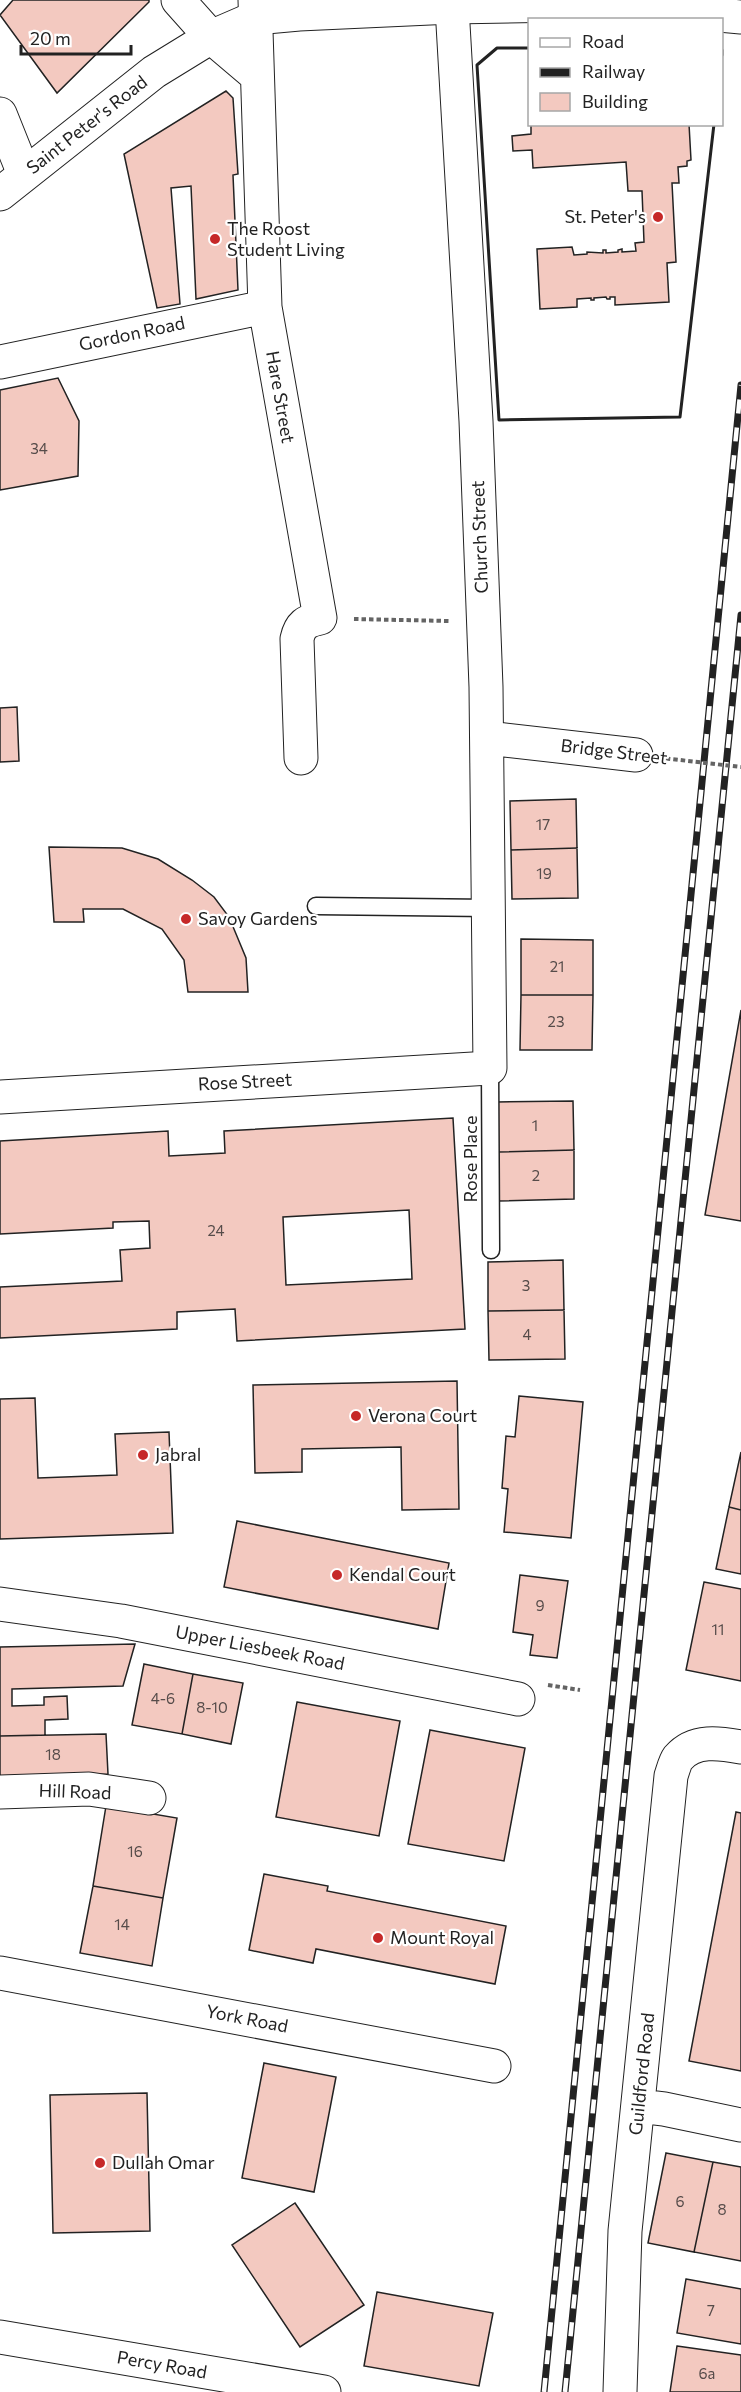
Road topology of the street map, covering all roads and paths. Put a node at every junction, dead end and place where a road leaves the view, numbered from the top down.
1 (178, 0) edge
2 (563, 3) edge
3 (654, 4) edge
4 (452, 7) junction
5 (255, 9) edge
6 (738, 16) edge
7 (211, 37) junction
8 (257, 76) junction
9 (0, 114) edge
10 (12, 184) edge
11 (265, 307) junction
12 (0, 362) edge
13 (320, 618) junction
14 (483, 621) junction
15 (488, 738) junction
16 (636, 755) joint
17 (301, 758) dead end
18 (741, 767) edge
19 (316, 906) dead end
20 (490, 908) junction
21 (490, 1068) junction
22 (0, 1097) edge
23 (491, 1250) dead end
24 (0, 1604) edge
25 (518, 1699) dead end
26 (741, 1747) edge
27 (0, 1792) edge
28 (149, 1798) dead end
29 (0, 1973) edge
30 (494, 2066) dead end
31 (639, 2106) junction
32 (741, 2125) edge
33 (0, 2337) edge
34 (324, 2392) edge
35 (620, 2392) edge

1 - 7 street
2 - 3 street, Saint Peter's Road
2 - 4 street, Saint Peter's Road
3 - 6 street, Saint Peter's Road
4 - 5 street, Saint Peter's Road
4 - 14 street, Church Street
5 - 7 street, Saint Peter's Road
5 - 8 street, Hare Street
7 - 8 street
7 - 10 street, Saint Peter's Road
8 - 11 street, Hare Street
9 - 10 street
11 - 12 street, Gordon Road
11 - 13 street, Hare Street
13 - 14 path
13 - 17 street
14 - 15 street, Church Street
15 - 16 street, Bridge Street
15 - 20 street, Church Street
16 - 18 path, Bridge Street, bridge
19 - 20 lane
20 - 21 street, Church Street
21 - 22 street, Rose Street
21 - 23 lane, Rose Place
24 - 25 street, Upper Liesbeek Road
26 - 31 street, Guildford Road
27 - 28 street, Hill Road
29 - 30 street, York Road
31 - 32 street
31 - 35 street, Guildford Road
33 - 34 street, Percy Road

